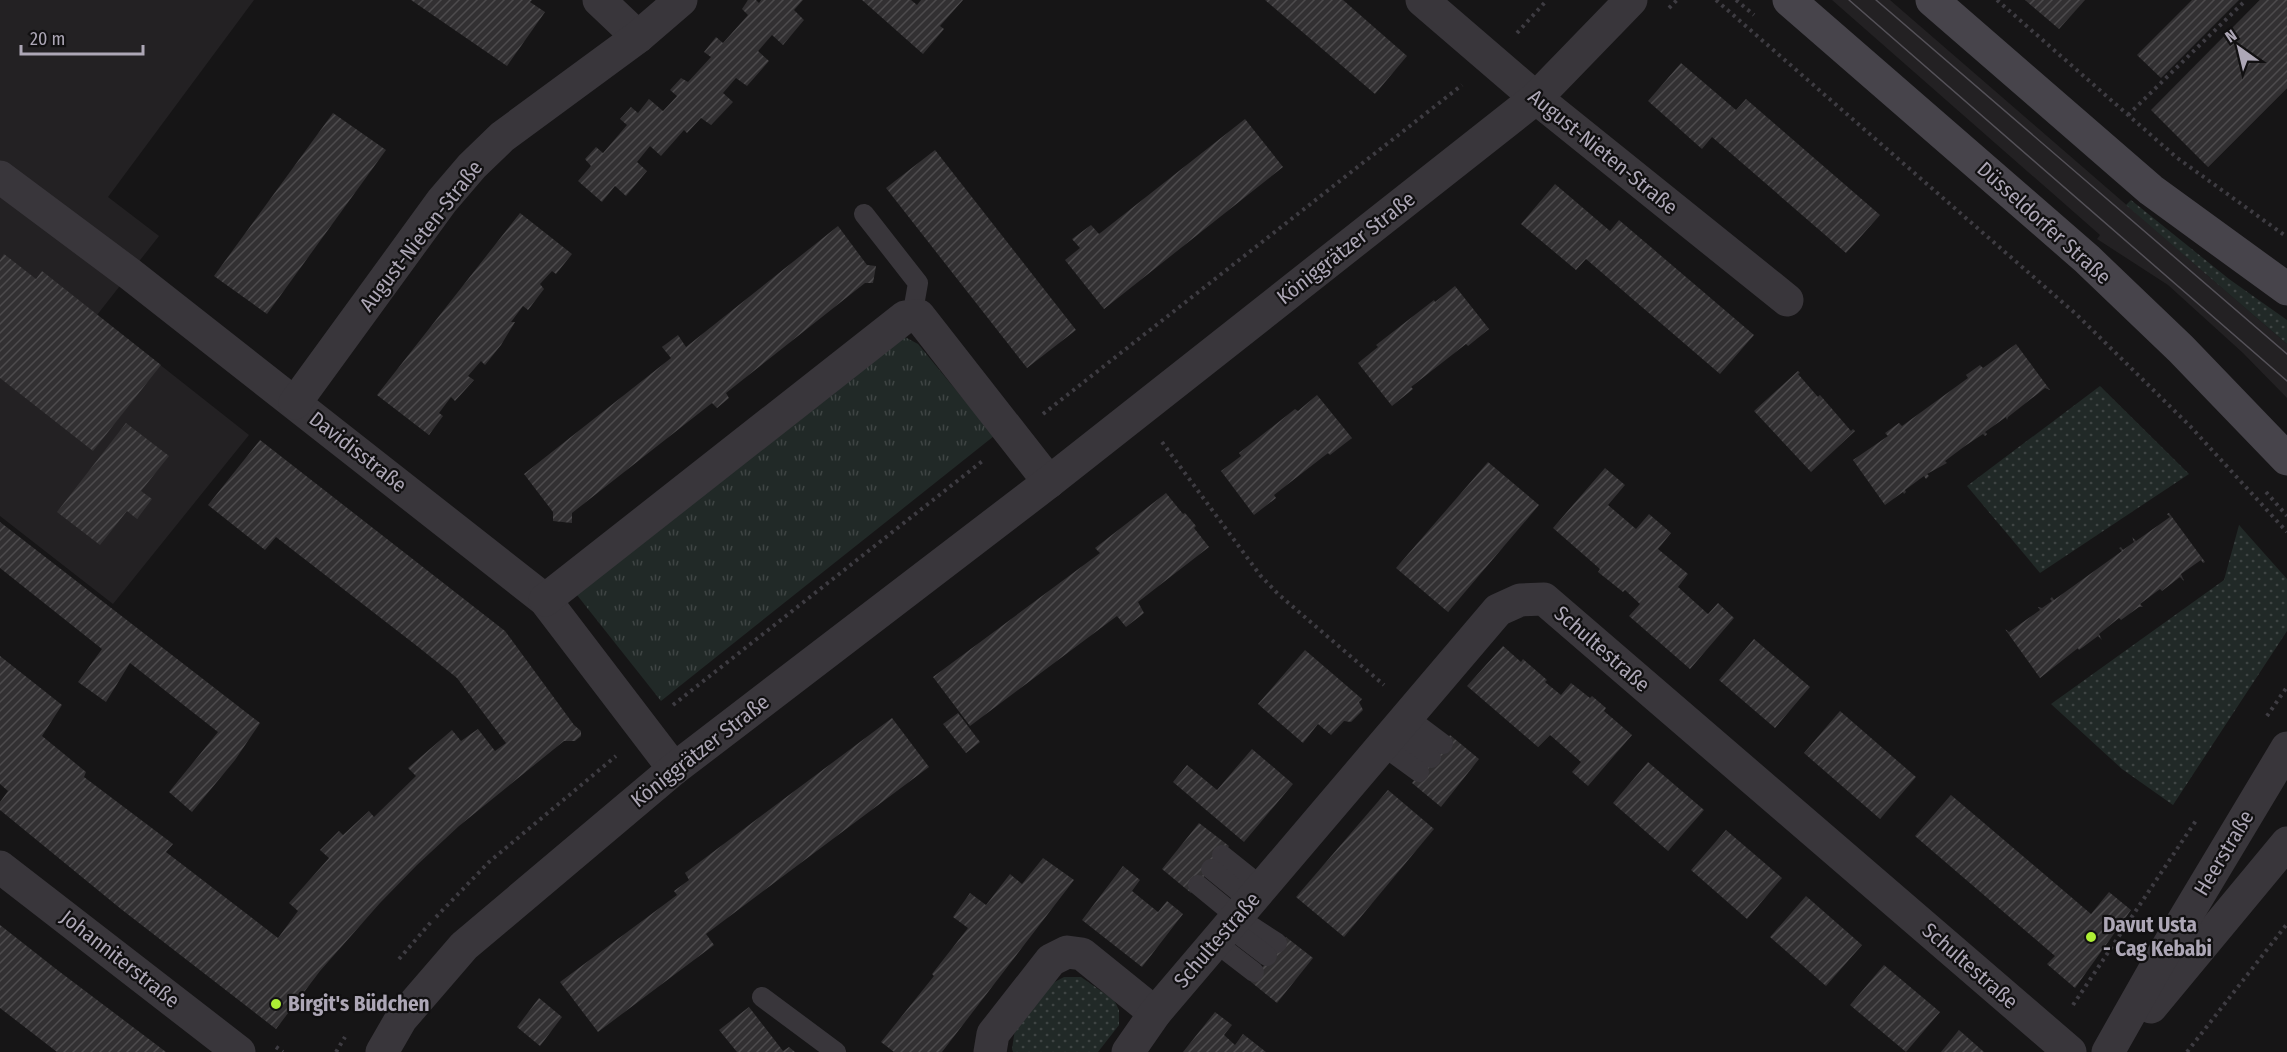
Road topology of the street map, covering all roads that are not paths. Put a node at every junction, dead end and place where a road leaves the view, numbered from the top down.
1 (599, 0) edge
2 (681, 0) edge
3 (1422, 0) edge
4 (1631, 0) edge
5 (1789, 0) edge
6 (1932, 0) edge
7 (638, 38) junction
8 (1536, 98) junction
9 (0, 177) edge
10 (864, 214) dead end
11 (2287, 289) edge
12 (1787, 300) dead end
13 (912, 317) junction
14 (295, 403) junction
15 (2287, 459) edge
16 (1049, 482) junction
17 (545, 600) junction
18 (1395, 731) junction
19 (2287, 748) edge
20 (674, 769) junction
21 (2287, 843) edge
22 (1216, 862) dead end
23 (0, 867) edge
24 (1198, 885) dead end
25 (1238, 914) junction
26 (1272, 950) dead end
27 (1254, 972) dead end
28 (762, 997) dead end
29 (1155, 1013) junction
30 (2061, 1044) edge
31 (239, 1052) edge
32 (382, 1052) edge
33 (836, 1052) edge
34 (990, 1052) edge
35 (1128, 1052) edge
36 (2108, 1052) edge
37 (2114, 1052) edge

1 - 7 street
2 - 7 street, August-Nieten-Straße
3 - 8 street, August-Nieten-Straße
4 - 8 street, Königgrätzer Straße
5 - 15 main road, Düsseldorfer Straße
6 - 11 main road
7 - 14 street, August-Nieten-Straße
8 - 12 street, August-Nieten-Straße
8 - 16 street, Königgrätzer Straße
9 - 14 street, Davidisstraße
10 - 13 lane
13 - 16 street
13 - 17 street
14 - 17 street, Davidisstraße
16 - 20 street, Königgrätzer Straße
17 - 20 street, Davidisstraße
18 - 18 lane
18 - 25 street, Schultestraße
18 - 30 street, Schultestraße
19 - 36 street, Heerstraße
20 - 32 street, Königgrätzer Straße
21 - 37 street, Heerstraße
22 - 25 lane
23 - 31 street, Johanniterstraße
24 - 25 lane
25 - 26 lane
25 - 27 lane
25 - 29 street, Schultestraße
28 - 33 lane
29 - 34 street
29 - 35 street, Schultestraße

